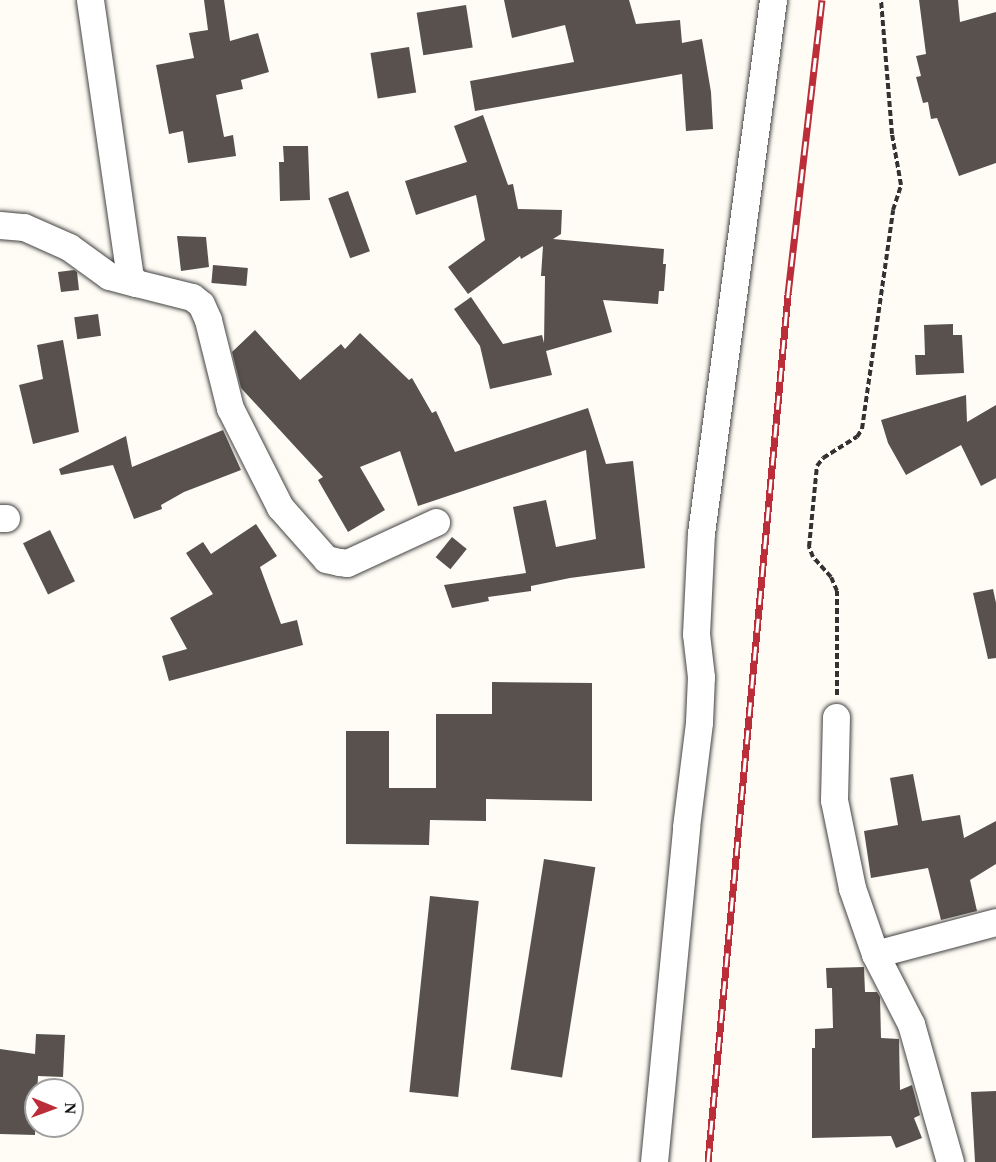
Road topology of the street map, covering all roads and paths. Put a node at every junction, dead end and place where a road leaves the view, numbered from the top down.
1 (90, 0) edge
2 (773, 0) edge
3 (882, 0) edge
4 (0, 225) edge
5 (136, 283) junction
6 (436, 522) dead end
7 (836, 717) joint
8 (996, 922) edge
9 (875, 954) junction
10 (654, 1162) edge
11 (950, 1162) edge

1 - 5 street
2 - 10 street
3 - 7 path
4 - 5 street
5 - 6 street
7 - 9 street
8 - 9 street
9 - 11 street

